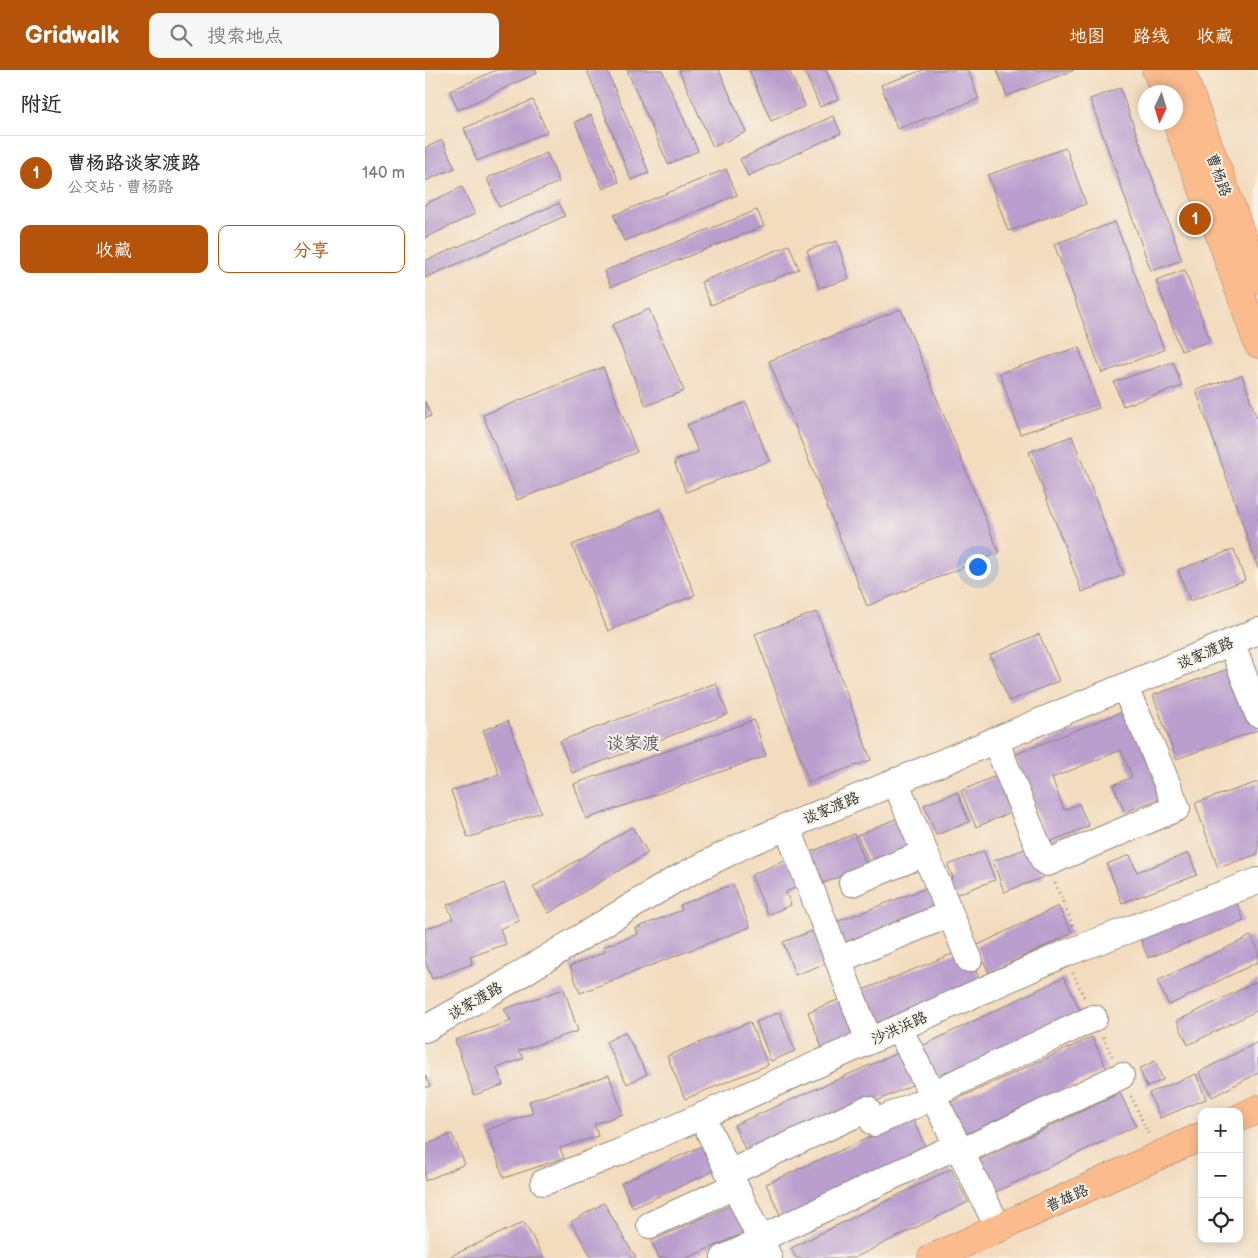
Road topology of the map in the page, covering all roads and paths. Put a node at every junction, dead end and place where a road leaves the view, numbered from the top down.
1 (1156, 70) edge
2 (1181, 70) edge
3 (1162, 85) edge
4 (1179, 130) edge
5 (1258, 280) edge
6 (1258, 344) edge
7 (1258, 631) edge
8 (1231, 642) junction
9 (1125, 687) junction
10 (1258, 714) edge
11 (995, 740) junction
12 (895, 781) junction
13 (787, 826) junction
14 (925, 854) junction
15 (1047, 863) junction
16 (1258, 882) edge
17 (852, 883) dead end
18 (950, 914) junction
19 (1081, 947) junction
20 (969, 959) dead end
21 (838, 960) junction
22 (1094, 1018) dead end
23 (899, 1028) junction
24 (425, 1029) edge
25 (869, 1041) junction
26 (1121, 1076) dead end
27 (933, 1095) junction
28 (1258, 1109) edge
29 (702, 1116) junction
30 (1243, 1116) edge
31 (1198, 1138) edge
32 (959, 1149) junction
33 (732, 1179) junction
34 (544, 1182) dead end
35 (649, 1225) dead end
36 (999, 1229) junction
37 (764, 1246) edge
38 (724, 1258) edge
39 (932, 1258) edge

1 - 3 main road
2 - 5 main road, 曹杨路
4 - 6 main road, 曹杨路
7 - 8 street, 谈家渡路
8 - 9 street, 谈家渡路
8 - 10 street
9 - 11 street, 谈家渡路
9 - 15 street
11 - 12 street, 谈家渡路
11 - 15 street
12 - 13 street, 谈家渡路
12 - 14 street
13 - 21 street
13 - 24 street, 谈家渡路
14 - 17 street
14 - 18 street
15 - 19 path
16 - 19 street, 沙洪浜路
18 - 20 street
18 - 21 street
19 - 23 street, 沙洪浜路
21 - 25 street
22 - 27 street
23 - 25 street, 沙洪浜路
23 - 27 street
25 - 29 street, 沙洪浜路
26 - 32 street
27 - 32 street
27 - 33 street
28 - 30 main road
29 - 33 street
29 - 34 street, 沙洪浜路
31 - 36 main road, 普雄路
32 - 36 street
32 - 37 street
33 - 35 street
33 - 37 street
36 - 39 main road, 普雄路
37 - 38 street

